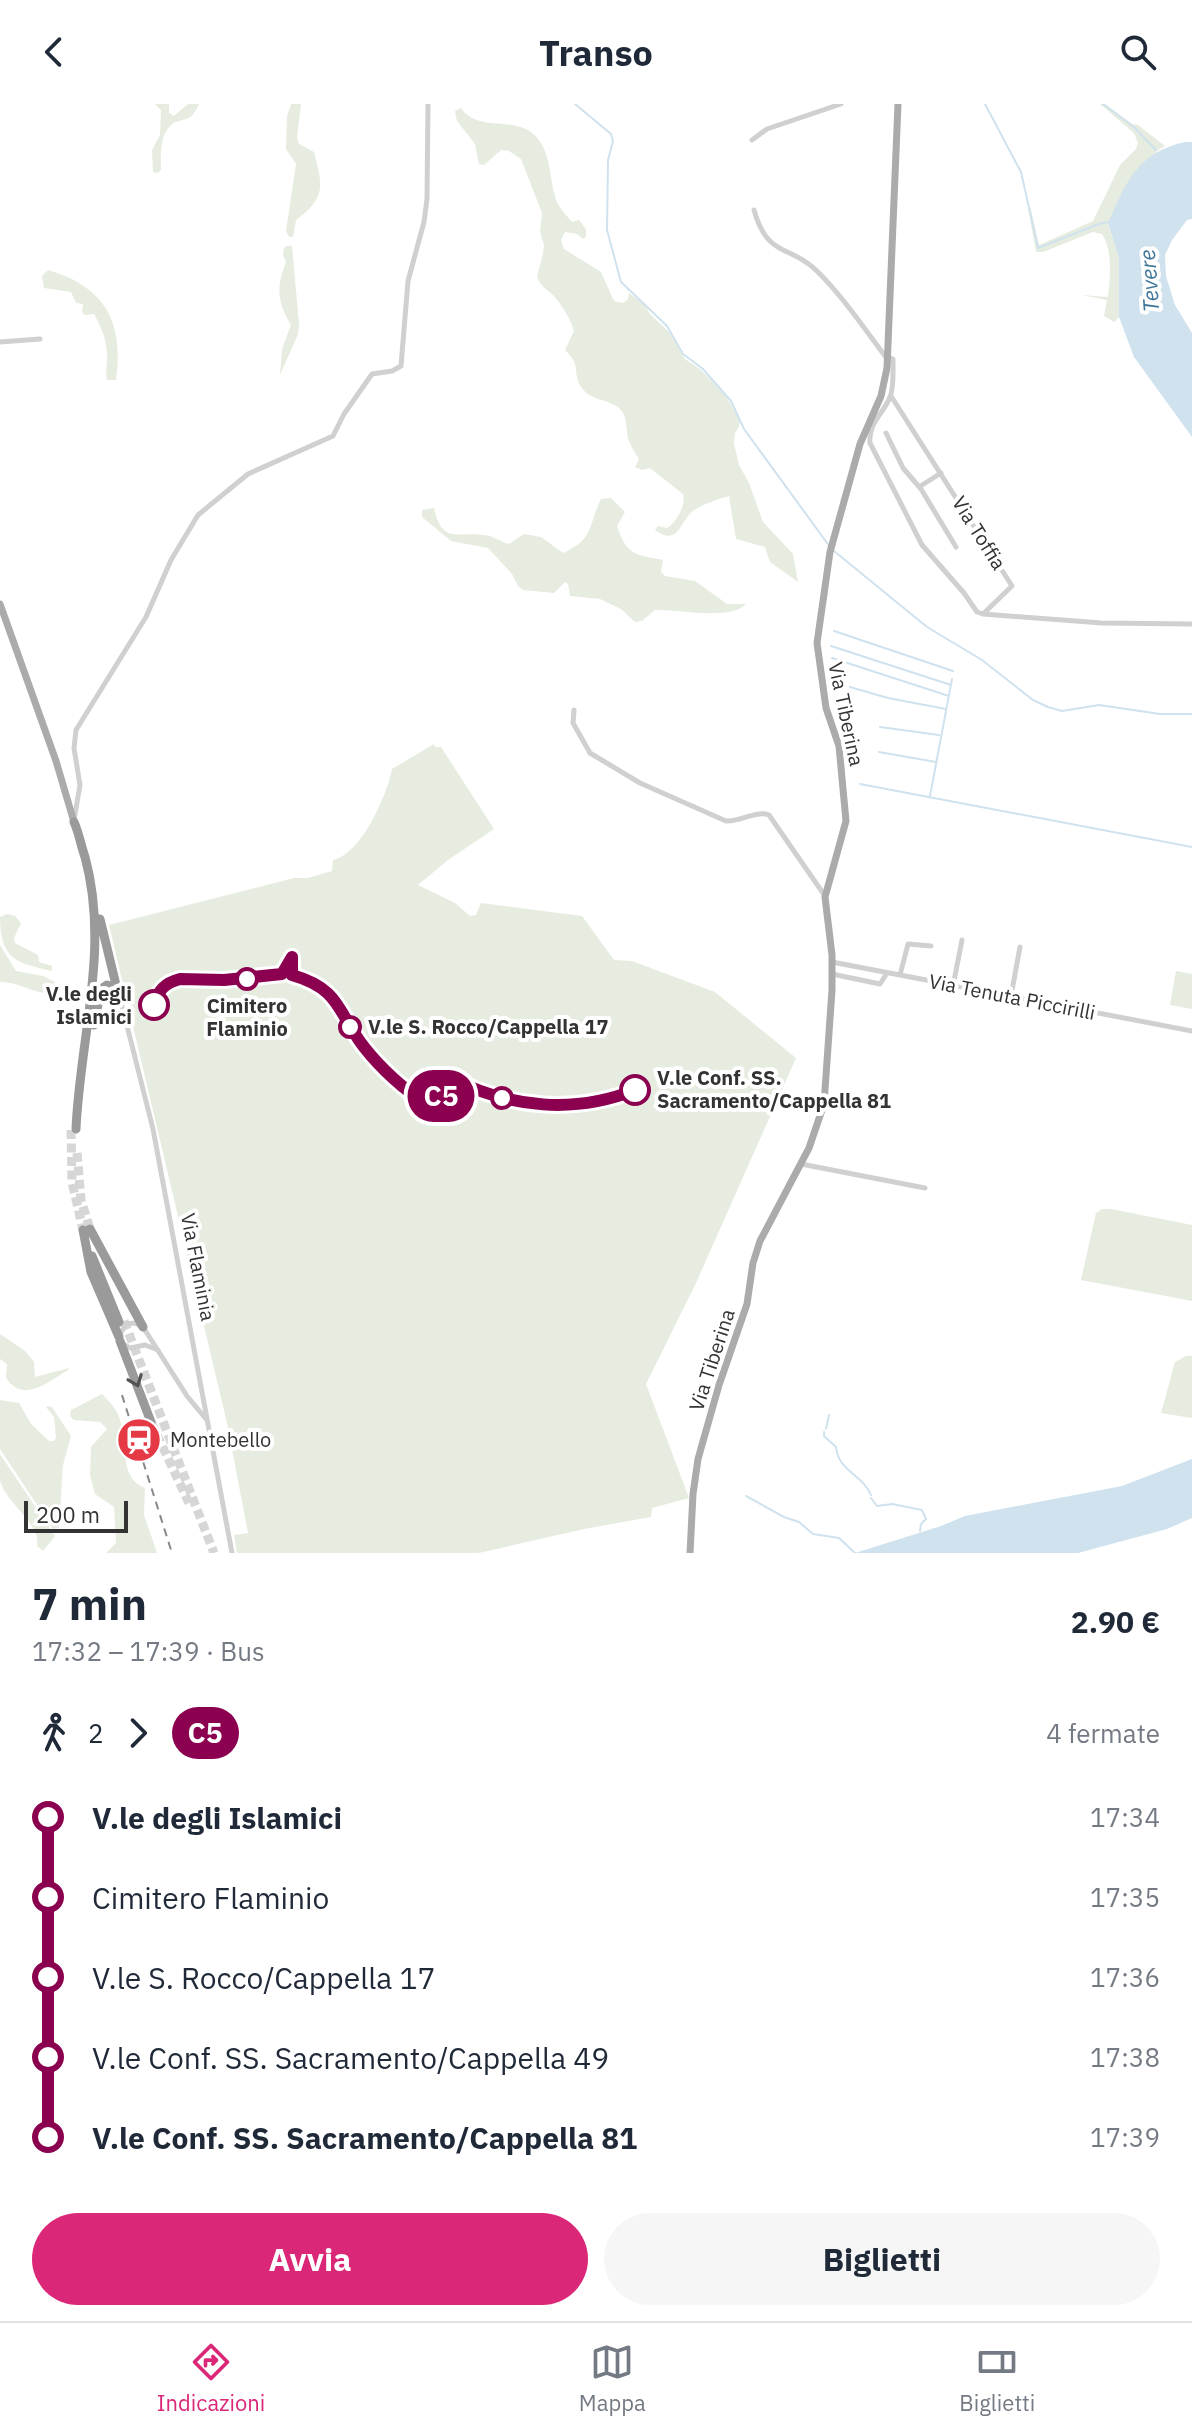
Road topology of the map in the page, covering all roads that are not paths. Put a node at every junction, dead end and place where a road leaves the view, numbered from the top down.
1 (428, 104) edge
2 (841, 104) edge
3 (898, 104) edge
4 (752, 140) dead end
5 (754, 210) dead end
6 (40, 339) dead end
7 (0, 342) edge
8 (888, 358) junction
9 (891, 396) junction
10 (886, 433) dead end
11 (866, 446) junction
12 (941, 473) junction
13 (919, 487) junction
14 (956, 547) dead end
15 (0, 604) edge
16 (983, 614) junction
17 (3, 621) edge
18 (1192, 624) edge
19 (574, 710) dead end
20 (74, 822) junction
21 (92, 889) junction
22 (825, 897) junction
23 (962, 940) dead end
24 (931, 946) dead end
25 (1020, 947) dead end
26 (832, 962) junction
27 (887, 973) junction
28 (832, 974) junction
29 (900, 975) junction
30 (953, 986) junction
31 (117, 989) junction
32 (1011, 996) junction
33 (1192, 1031) edge
34 (81, 1074) junction
35 (800, 1164) junction
36 (925, 1188) dead end
37 (87, 1229) junction
38 (121, 1322) tunnel mouth
39 (143, 1327) junction
40 (120, 1339) junction
41 (137, 1347) junction
42 (158, 1350) junction
43 (200, 1385) junction
44 (194, 1401) junction
45 (204, 1405) junction
46 (151, 1422) tunnel mouth
47 (208, 1422) junction
48 (232, 1553) edge
49 (690, 1553) edge

1 - 20 street
2 - 4 street
3 - 8 main road, Via Tiberina
5 - 8 street
6 - 7 street
8 - 9 street
8 - 11 main road, Via Tiberina
9 - 11 street
9 - 12 street, Via Toffia
10 - 13 street
11 - 16 street
11 - 22 main road, Via Tiberina
12 - 13 street
12 - 16 street, Via Toffia
13 - 14 street
15 - 17 main road
16 - 18 street
17 - 20 main road
19 - 22 street
20 - 21 highway
20 - 34 highway
21 - 31 highway
21 - 34 highway
22 - 26 main road, Via Tiberina
23 - 30 street
24 - 29 street
25 - 32 street
26 - 27 street, Via Tenuta Piccirilli
26 - 28 main road, Via Tiberina
27 - 28 street
27 - 29 street, Via Tenuta Piccirilli
28 - 35 main road, Via Tiberina
29 - 30 street, Via Tenuta Piccirilli
30 - 32 street, Via Tenuta Piccirilli
31 - 34 highway
31 - 43 street, Via Flaminia
32 - 33 street, Via Tenuta Piccirilli
35 - 36 street
35 - 49 main road, Via Tiberina
37 - 38 highway
37 - 39 highway
37 - 40 highway
39 - 40 street
39 - 41 street
39 - 42 street
40 - 41 street
40 -> 46 highway
41 - 42 street
42 - 44 street
43 - 44 street
43 - 45 street, Via Flaminia
44 - 45 street
44 - 47 street
45 - 47 street, Via Flaminia
47 - 48 street, Via Flaminia

